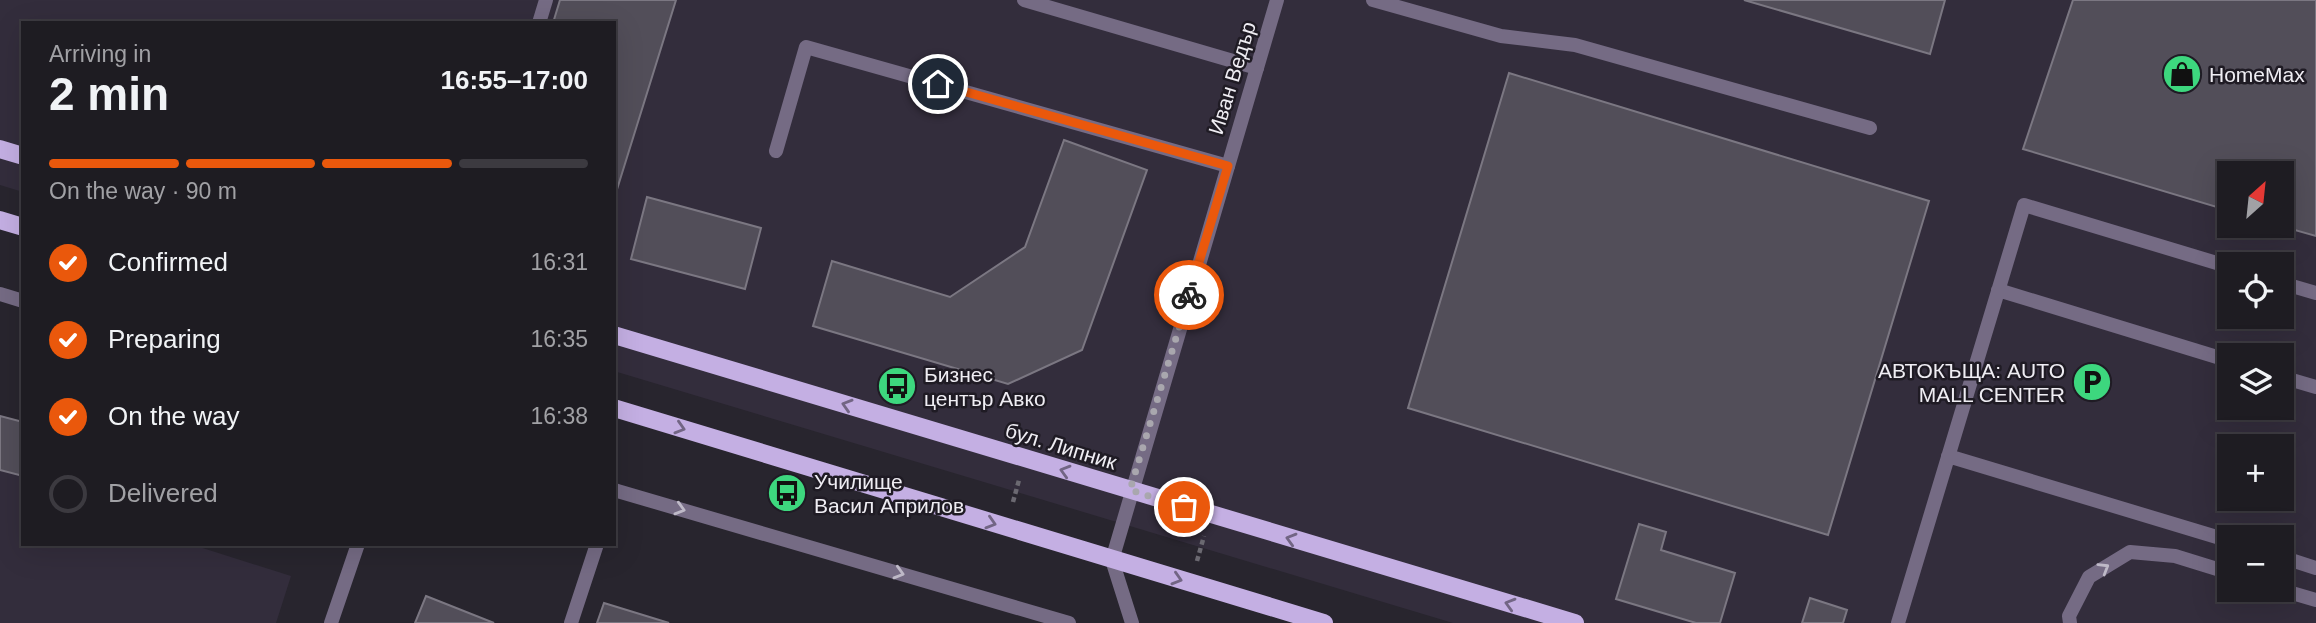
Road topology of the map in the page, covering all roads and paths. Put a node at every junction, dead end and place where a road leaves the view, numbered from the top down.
1 (546, 0) edge
2 (1024, 0) edge
3 (1277, 0) edge
4 (1373, 0) edge
5 (540, 21) edge
6 (1257, 68) junction
7 (1870, 128) dead end
8 (0, 149) edge
9 (776, 151) dead end
10 (21, 155) edge
11 (1228, 166) junction
12 (0, 220) edge
13 (21, 226) edge
14 (2217, 263) edge
15 (2294, 287) edge
16 (1998, 290) junction
17 (2316, 293) edge
18 (0, 294) edge
19 (21, 300) edge
20 (616, 336) edge
21 (2217, 357) edge
22 (2294, 381) edge
23 (2316, 387) edge
24 (616, 409) edge
25 (1948, 456) junction
26 (1025, 459) junction
27 (1130, 490) junction
28 (616, 491) edge
29 (1210, 515) junction
30 (1005, 527) junction
31 (2217, 537) edge
32 (357, 546) edge
33 (596, 546) edge
34 (1112, 559) junction
35 (2294, 561) edge
36 (2316, 568) edge
37 (2217, 569) edge
38 (1191, 583) junction
39 (2294, 594) edge
40 (2316, 600) edge
41 (331, 623) edge
42 (571, 623) edge
43 (1069, 623) edge
44 (1132, 623) edge
45 (1324, 623) edge
46 (1575, 623) edge
47 (1898, 623) edge
48 (2070, 623) edge

1 - 5 street
2 - 6 street
3 - 6 street, Иван Ведър
4 - 7 street
6 - 11 street, Иван Ведър
8 - 10 main road
9 - 11 street
11 - 27 street, Иван Ведър
12 - 13 main road
14 - 16 street
15 - 17 street
16 - 21 street
16 - 25 street
18 - 19 street
26 -> 20 main road, бул. Липник
22 - 23 street
24 -> 30 main road
25 - 31 street
25 - 47 street
27 -> 26 main road, бул. Липник
26 - 30 path
27 - 29 main road, бул. Липник
27 - 34 street, Иван Ведър
28 -> 43 street
29 - 38 path
46 -> 29 main road, бул. Липник
30 - 34 main road
32 - 41 street
33 - 42 street
34 -> 38 main road
34 - 44 street
35 - 36 street
48 -> 37 street
38 - 45 main road
39 - 40 street

